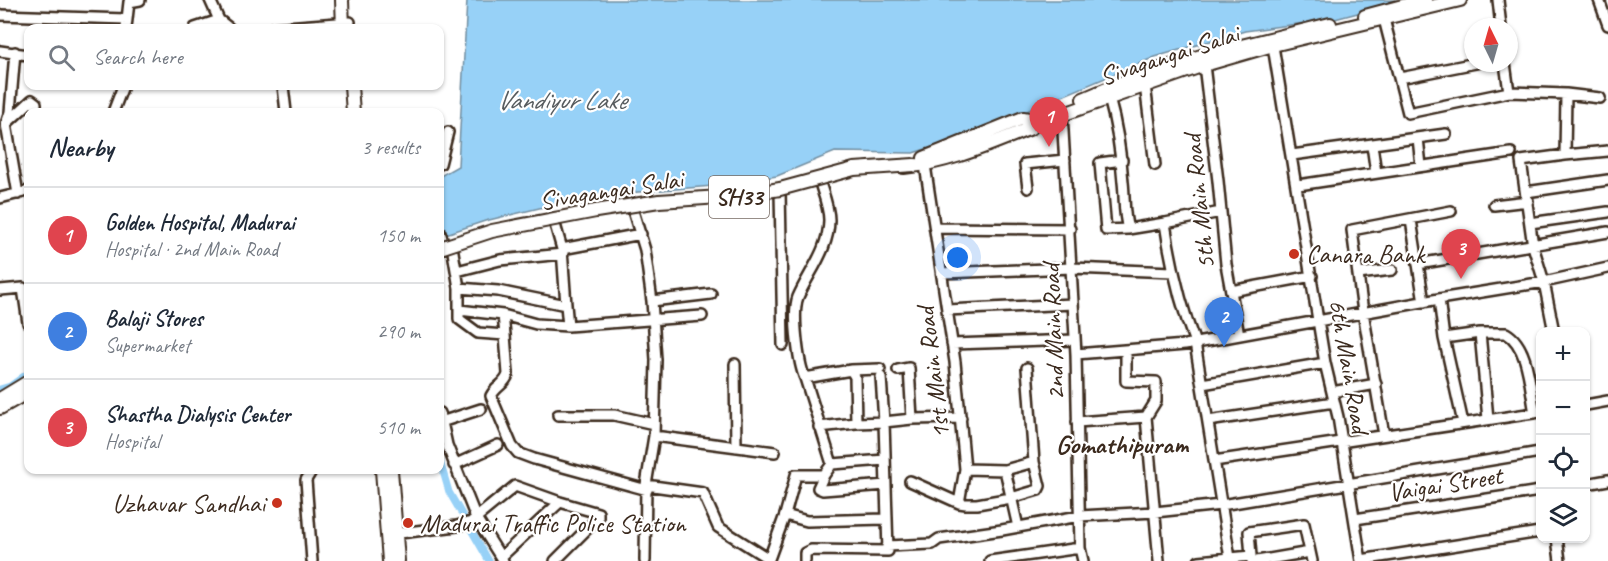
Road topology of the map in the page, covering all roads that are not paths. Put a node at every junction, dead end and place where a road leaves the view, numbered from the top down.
1 (140, 0) edge
2 (210, 0) edge
3 (342, 0) edge
4 (349, 0) edge
5 (1425, 0) edge
6 (1460, 0) edge
7 (1498, 0) edge
8 (1599, 0) edge
9 (0, 15) edge
10 (1500, 18) edge
11 (1384, 19) junction
12 (219, 20) junction
13 (126, 24) edge
14 (207, 24) edge
15 (224, 24) edge
16 (346, 24) edge
17 (346, 24) edge
18 (1608, 24) edge
19 (1272, 41) junction
20 (0, 51) edge
21 (15, 52) junction
22 (24, 54) edge
23 (1204, 65) junction
24 (1464, 65) edge
25 (1506, 72) edge
26 (1400, 78) junction
27 (1144, 85) junction
28 (121, 90) edge
29 (283, 90) edge
30 (344, 90) edge
31 (351, 90) edge
32 (0, 91) edge
33 (12, 92) junction
34 (1509, 92) junction
35 (1566, 94) junction
36 (1109, 98) junction
37 (1600, 98) dead end
38 (36, 108) edge
39 (115, 108) edge
40 (286, 108) edge
41 (344, 108) edge
42 (353, 108) edge
43 (5, 112) edge
44 (1062, 114) junction
45 (1031, 122) junction
46 (6, 124) junction
47 (448, 132) dead end
48 (1446, 135) dead end
49 (1418, 138) junction
50 (1372, 145) junction
51 (444, 148) edge
52 (1608, 151) edge
53 (1511, 153) dead end
54 (1292, 155) junction
55 (1565, 155) junction
56 (1065, 160) junction
57 (1122, 160) junction
58 (918, 164) junction
59 (1155, 165) dead end
60 (1421, 166) junction
61 (1376, 173) junction
62 (819, 180) junction
63 (1608, 180) edge
64 (1298, 185) junction
65 (1028, 188) dead end
66 (780, 191) junction
67 (24, 192) edge
68 (18, 194) junction
69 (1527, 196) junction
70 (0, 198) edge
71 (630, 204) junction
72 (1494, 205) dead end
73 (1451, 211) dead end
74 (1221, 212) junction
75 (1608, 212) edge
76 (1411, 220) junction
77 (554, 221) junction
78 (1165, 223) junction
79 (1530, 223) junction
80 (935, 228) junction
81 (1070, 229) junction
82 (1128, 229) junction
83 (1608, 232) edge
84 (641, 234) junction
85 (444, 243) edge
86 (444, 243) edge
87 (444, 244) edge
88 (1533, 246) junction
89 (444, 248) edge
90 (563, 251) junction
91 (1418, 264) junction
92 (1072, 268) junction
93 (1608, 268) edge
94 (1392, 270) dead end
95 (457, 271) junction
96 (1173, 272) junction
97 (942, 273) junction
98 (1358, 274) junction
99 (1312, 276) junction
100 (1544, 282) junction
101 (459, 288) junction
102 (0, 290) edge
103 (1231, 291) junction
104 (711, 294) dead end
105 (24, 295) edge
106 (1439, 299) junction
107 (652, 301) junction
108 (1424, 302) junction
109 (1073, 304) junction
110 (566, 305) junction
111 (459, 310) junction
112 (947, 310) junction
113 (1364, 312) junction
114 (503, 315) junction
115 (702, 316) dead end
116 (654, 320) junction
117 (1318, 320) junction
118 (568, 326) junction
119 (1553, 327) edge
120 (1480, 333) junction
121 (505, 335) junction
122 (1239, 335) junction
123 (1444, 338) junction
124 (1075, 340) junction
125 (1195, 343) junction
126 (952, 344) junction
127 (783, 345) dead end
128 (1126, 350) junction
129 (1076, 354) junction
130 (1325, 363) junction
131 (735, 364) dead end
132 (1027, 368) dead end
133 (852, 370) junction
134 (898, 370) dead end
135 (805, 378) junction
136 (24, 384) edge
137 (1202, 384) junction
138 (1376, 384) junction
139 (1332, 392) junction
140 (24, 394) edge
141 (0, 399) edge
142 (1608, 401) edge
143 (1334, 402) junction
144 (1590, 404) edge
145 (1536, 405) edge
146 (0, 408) edge
147 (481, 409) dead end
148 (1536, 413) edge
149 (558, 415) dead end
150 (444, 416) edge
151 (1146, 417) junction
152 (961, 418) junction
153 (912, 419) junction
154 (1488, 419) junction
155 (1208, 421) junction
156 (884, 422) junction
157 (1077, 422) junction
158 (856, 423) junction
159 (1463, 423) junction
160 (654, 424) junction
161 (819, 427) junction
162 (444, 431) edge
163 (1384, 435) junction
164 (654, 436) junction
165 (1342, 441) junction
166 (498, 445) dead end
167 (736, 447) junction
168 (775, 452) dead end
169 (1536, 453) edge
170 (885, 460) junction
171 (1214, 461) junction
172 (1034, 462) junction
173 (832, 464) junction
174 (454, 465) junction
175 (965, 469) junction
176 (1005, 470) junction
177 (310, 474) edge
178 (383, 474) edge
179 (391, 474) edge
180 (824, 475) junction
181 (1608, 480) edge
182 (910, 481) dead end
183 (1590, 483) edge
184 (1349, 484) junction
185 (886, 485) junction
186 (646, 488) junction
187 (1536, 492) edge
188 (1011, 498) junction
189 (560, 502) junction
190 (959, 503) junction
191 (1221, 505) junction
192 (1155, 512) junction
193 (785, 515) junction
194 (1079, 516) junction
195 (885, 519) junction
196 (1355, 519) junction
197 (473, 520) junction
198 (1018, 527) junction
199 (1536, 533) edge
200 (391, 535) junction
201 (1558, 543) edge
202 (887, 546) junction
203 (1080, 548) junction
204 (849, 556) edge
205 (1311, 556) edge
206 (1038, 558) edge
207 (1230, 558) junction
208 (502, 559) edge
209 (1253, 559) edge
210 (769, 560) edge
211 (1009, 560) edge
212 (1361, 560) edge
213 (312, 561) edge
214 (389, 561) edge
215 (398, 561) edge
216 (555, 561) edge
217 (645, 561) edge
218 (805, 561) edge
219 (990, 561) edge
220 (1083, 561) edge
221 (1159, 561) edge
222 (1199, 561) edge
223 (1560, 561) edge

1 - 13 street
2 - 12 street
3 - 16 main road
4 - 17 main road
5 - 19 main road, Sivagangai Salai / SH33
6 - 11 main road, Sivagangai Salai / SH33
7 - 10 street
8 - 18 street
9 - 13 street
11 - 19 main road, Sivagangai Salai / SH33
11 - 26 street
12 - 14 street
12 - 15 street
19 - 23 main road, Sivagangai Salai / SH33
19 - 45 main road, Sivagangai Salai / SH33
19 - 54 street, 6th Main Road
20 - 21 street
21 - 22 street
21 - 33 street
23 - 27 main road, Sivagangai Salai / SH33
23 - 74 street, 5th Main Road
24 - 26 street
25 - 34 street
26 - 34 street
27 - 36 main road, Sivagangai Salai / SH33
27 - 59 street
28 - 39 street
29 - 40 street
30 - 41 main road
31 - 42 main road
32 - 33 street
33 - 43 street
34 - 35 street
35 - 37 street
35 - 55 street
36 - 44 main road, Sivagangai Salai / SH33
36 - 57 street
38 - 46 street
43 - 46 street
44 - 45 main road, Sivagangai Salai / SH33
44 - 56 street, 2nd Main Road
45 - 58 main road, Sivagangai Salai / SH33
45 - 71 main road, Sivagangai Salai / SH33
46 - 68 street
47 - 51 street
48 - 49 street
49 - 50 street
49 - 60 street
50 - 54 street
50 - 61 street
52 - 55 street
53 - 60 street
54 - 64 street, 6th Main Road
55 - 69 street
56 - 65 street
56 - 81 street, 2nd Main Road
57 - 82 street
57 - 82 street
58 - 62 main road, Sivagangai Salai / SH33
58 - 80 street, 1st Main Road
58 - 85 main road, bridge
60 - 61 street
61 - 64 street
62 - 66 main road, Sivagangai Salai / SH33
62 - 135 street
63 - 69 street
64 - 99 street, 6th Main Road
66 - 71 main road, Sivagangai Salai / SH33
66 - 127 street
67 - 68 street
68 - 70 street
69 - 72 street
69 - 79 street
71 - 77 main road, Sivagangai Salai / SH33
71 - 84 street
71 - 86 main road, Sivagangai Salai / SH33
73 - 76 street
74 - 78 street
74 - 103 street, 5th Main Road
75 - 79 street
76 - 91 street
76 - 98 street
77 - 87 main road, Sivagangai Salai / SH33
77 - 90 street
78 - 82 street
78 - 96 street
79 - 88 street
80 - 81 street
80 - 97 street, 1st Main Road
81 - 92 street, 2nd Main Road
83 - 88 street
84 - 90 street
84 - 107 street
88 - 91 street
88 - 100 street
89 - 95 street
90 - 95 street
90 - 110 street
91 - 108 street
92 - 96 street
92 - 97 street
92 - 109 street, 2nd Main Road
93 - 100 street
94 - 98 street
95 - 101 street
96 - 125 street
97 - 112 street, 1st Main Road
98 - 113 street
99 - 103 street
99 - 117 street, 6th Main Road
100 - 106 street
100 - 119 street
101 - 110 street
101 - 111 street
102 - 105 street
103 - 122 street, 5th Main Road
104 - 107 street
106 - 108 street
106 - 123 street
107 - 116 street
108 - 113 street
109 - 112 street
109 - 124 street, 2nd Main Road
110 - 118 street
111 - 114 street
111 - 121 street
112 - 126 street, 1st Main Road
113 - 117 street
113 - 138 street
114 - 118 street
114 - 121 street
115 - 116 street
116 - 118 street
116 - 160 street
117 - 122 street
117 - 130 street, 6th Main Road
120 - 123 street
120 - 145 street
120 - 154 street
121 - 186 street
122 - 125 street
123 - 159 street
124 - 126 street
124 - 129 street, 2nd Main Road
125 - 128 street
125 - 137 street
126 - 152 street, 1st Main Road
128 - 129 street
128 - 151 street
129 - 157 street, 2nd Main Road
130 - 137 street
130 - 139 street, 6th Main Road
131 - 167 street
132 - 172 street
133 - 135 street
133 - 156 street
133 - 158 street
134 - 153 street
135 - 161 street
136 - 141 main road
137 - 155 street
138 - 139 street
138 - 163 street
139 - 143 street, 6th Main Road
140 - 146 main road
142 - 144 street
143 - 155 street
143 - 165 street, 6th Main Road
147 - 150 street
148 - 154 street
149 - 160 street
151 - 157 street
151 - 192 street
152 - 153 street
152 - 175 street, 1st Main Road
153 - 156 street
154 - 159 street
155 - 171 street
156 - 158 street
156 - 170 street
157 - 194 street, 2nd Main Road
158 - 161 street
159 - 163 street
160 - 164 street
161 - 173 street
162 - 174 street
163 - 165 street
164 - 167 street
164 - 186 street
165 - 171 street
165 - 184 street, 6th Main Road
166 - 174 street
167 - 168 street
169 - 184 street
170 - 173 street
170 - 185 street
171 - 191 street
172 - 176 street
172 - 188 street
173 - 180 street
174 - 197 street
175 - 176 street
175 - 190 street, 1st Main Road
176 - 188 street
177 - 213 street
178 - 200 main road
179 - 200 main road
180 - 185 street
180 - 193 street
181 - 183 street
182 - 190 street
184 - 191 street
184 - 196 street, 6th Main Road
185 - 195 street
186 - 210 street
186 - 217 street
187 - 196 street, Vaigai Street
188 - 190 street
188 - 198 street
189 - 197 street
189 - 208 street
189 - 216 street
191 - 192 street
191 - 207 street
192 - 194 street
192 - 221 street
193 - 195 street
193 - 210 street
194 - 198 street
194 - 203 street, 2nd Main Road
195 - 202 street
196 - 212 street, 6th Main Road
197 - 200 street
197 - 208 street
198 - 202 street
199 - 212 street
200 - 214 main road
200 - 215 main road
201 - 223 street
202 - 204 street
203 - 206 street
203 - 220 street, 2nd Main Road
204 - 218 street
205 - 209 street
205 - 209 street
206 - 211 street
207 - 209 street
207 - 222 street
211 - 219 street

